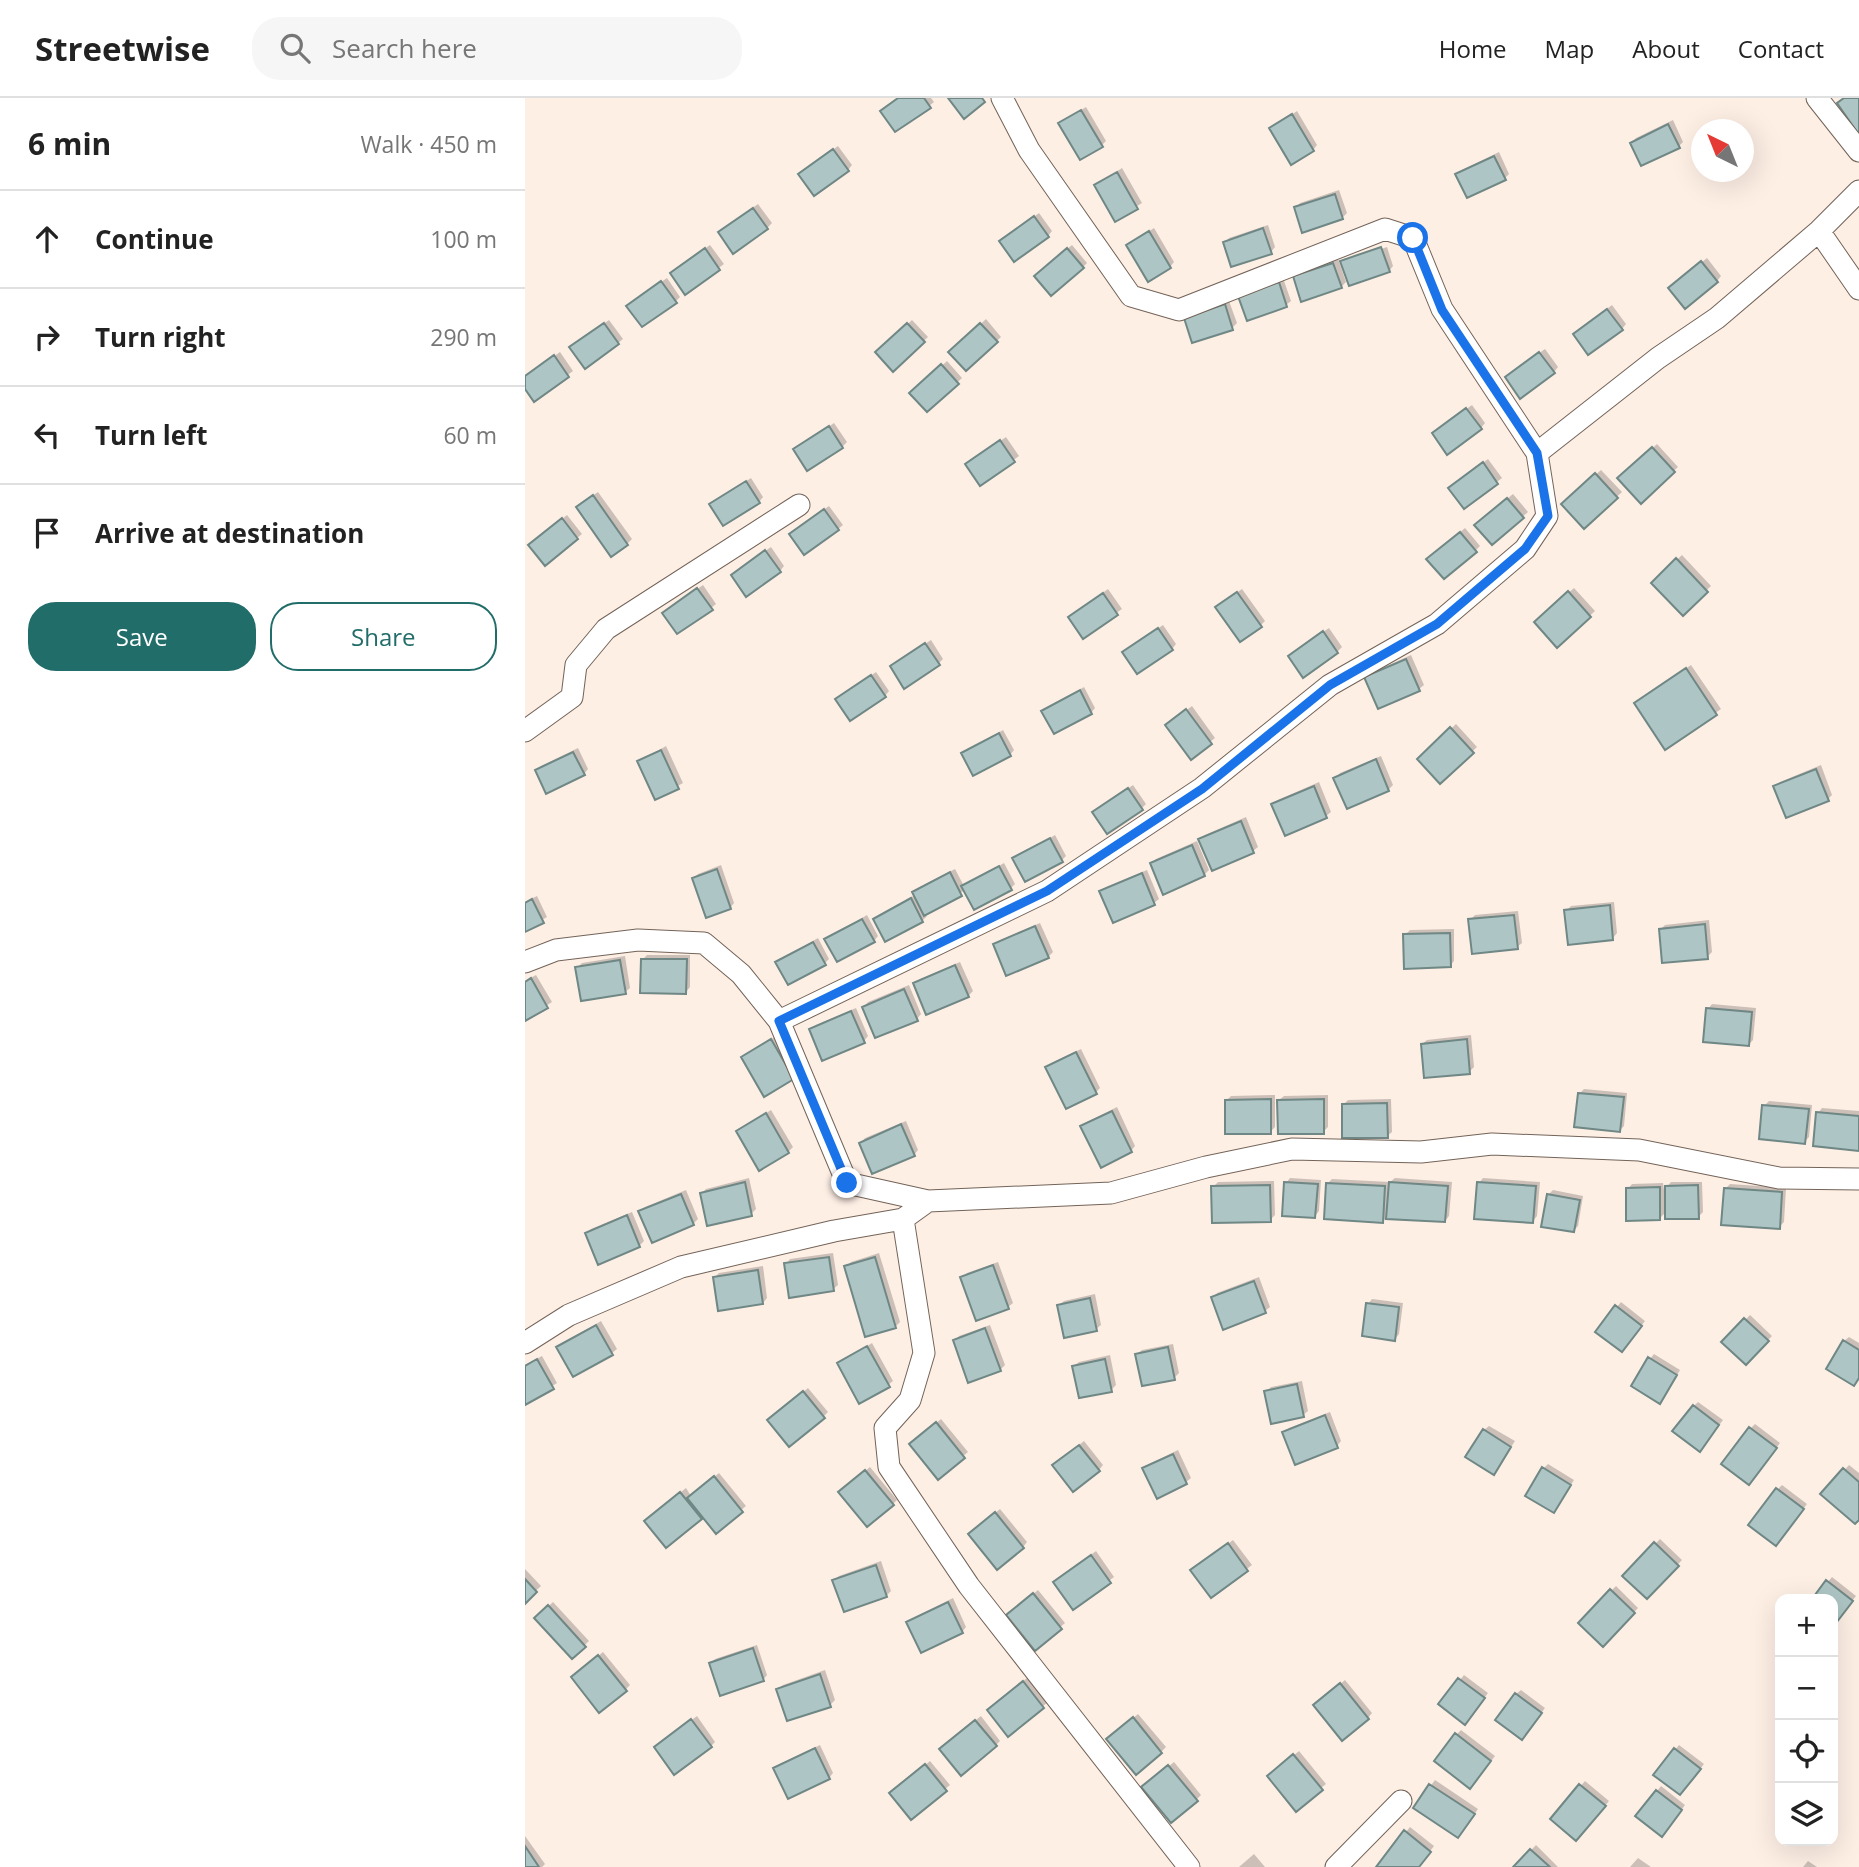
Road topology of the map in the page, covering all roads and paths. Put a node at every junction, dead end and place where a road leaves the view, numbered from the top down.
1 (1002, 98) edge
2 (1817, 98) edge
3 (1859, 152) edge
4 (1859, 191) edge
5 (1819, 231) junction
6 (1859, 289) edge
7 (1537, 453) junction
8 (799, 505) dead end
9 (525, 731) edge
10 (525, 962) edge
11 (779, 1021) junction
12 (1859, 1179) edge
13 (928, 1201) junction
14 (903, 1219) junction
15 (525, 1343) edge
16 (1401, 1801) dead end
17 (1189, 1867) edge
18 (1336, 1867) edge

1 - 7 street
2 - 3 street
4 - 5 street
5 - 6 street
5 - 7 street
7 - 11 street
8 - 9 street
10 - 11 street
11 - 13 street
12 - 13 street
13 - 14 street
14 - 15 street
14 - 17 street
16 - 18 street

